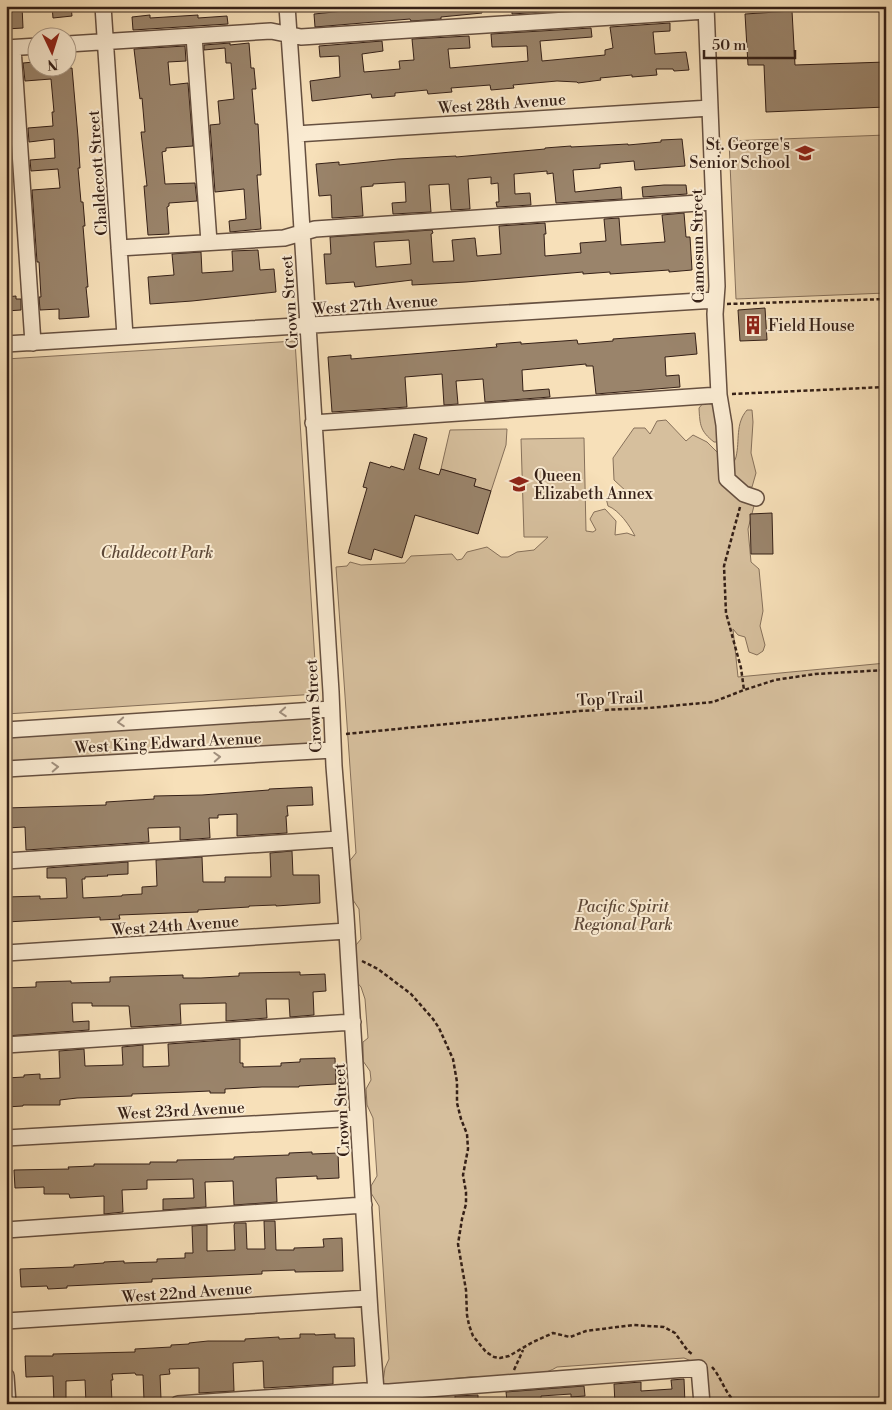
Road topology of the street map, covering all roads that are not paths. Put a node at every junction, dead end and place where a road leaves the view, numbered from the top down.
1 (103, 6) edge
2 (287, 6) edge
3 (706, 9) edge
4 (289, 34) junction
5 (194, 36) junction
6 (105, 42) junction
7 (78, 43) edge
8 (28, 47) edge
9 (10, 48) edge
10 (710, 108) junction
11 (296, 134) junction
12 (713, 202) junction
13 (302, 233) junction
14 (209, 242) junction
15 (119, 248) junction
16 (716, 300) junction
17 (308, 325) junction
18 (125, 336) junction
19 (33, 343) junction
20 (6, 344) edge
21 (719, 395) junction
22 (313, 423) junction
23 (750, 496) road end
24 (331, 709) junction
25 (6, 730) edge
26 (333, 750) junction
27 (6, 770) edge
28 (339, 839) junction
29 (6, 861) edge
30 (347, 931) junction
31 (6, 953) edge
32 (353, 1022) junction
33 (6, 1045) edge
34 (358, 1118) junction
35 (6, 1138) edge
36 (364, 1205) junction
37 (6, 1230) edge
38 (369, 1298) junction
39 (6, 1321) edge
40 (6, 1376) edge
41 (377, 1398) edge
42 (8, 1404) edge
43 (178, 1404) edge
44 (702, 1404) edge

1 - 6 street, Chaldecott Street
2 - 4 street, Crown Street
3 - 4 street
3 - 10 street, Camosun Street
4 - 5 street
4 - 11 street, Crown Street
5 - 6 street
5 - 14 street
6 - 7 street
6 - 15 street, Chaldecott Street
8 - 9 street
9 - 19 street
10 - 11 street, West 28th Avenue
10 - 12 street, Camosun Street
11 - 13 street, Crown Street
12 - 13 street
12 - 16 street, Camosun Street
13 - 14 street
13 - 17 street, Crown Street
14 - 15 street
15 - 18 street, Chaldecott Street
16 - 17 street, West 27th Avenue
16 - 21 street, Camosun Street
17 - 18 street, West 27th Avenue
17 - 22 street, Crown Street
18 - 19 street, West 27th Avenue
19 - 20 street, West 27th Avenue
21 - 22 street
21 - 23 street, Camosun Street
22 - 24 street, Crown Street
24 -> 25 street, West King Edward Avenue
24 - 26 street, Crown Street
27 -> 26 street, West King Edward Avenue
26 - 28 street, Crown Street
28 - 29 street
28 - 30 street, Crown Street
30 - 31 street, West 24th Avenue
30 - 32 street, Crown Street
32 - 33 street
32 - 34 street, Crown Street
34 - 35 street, West 23rd Avenue
34 - 36 street, Crown Street
36 - 37 street
36 - 38 street, Crown Street
38 - 39 street, West 22nd Avenue
38 - 41 street, Crown Street
40 - 42 street
41 - 43 street
41 - 44 street

